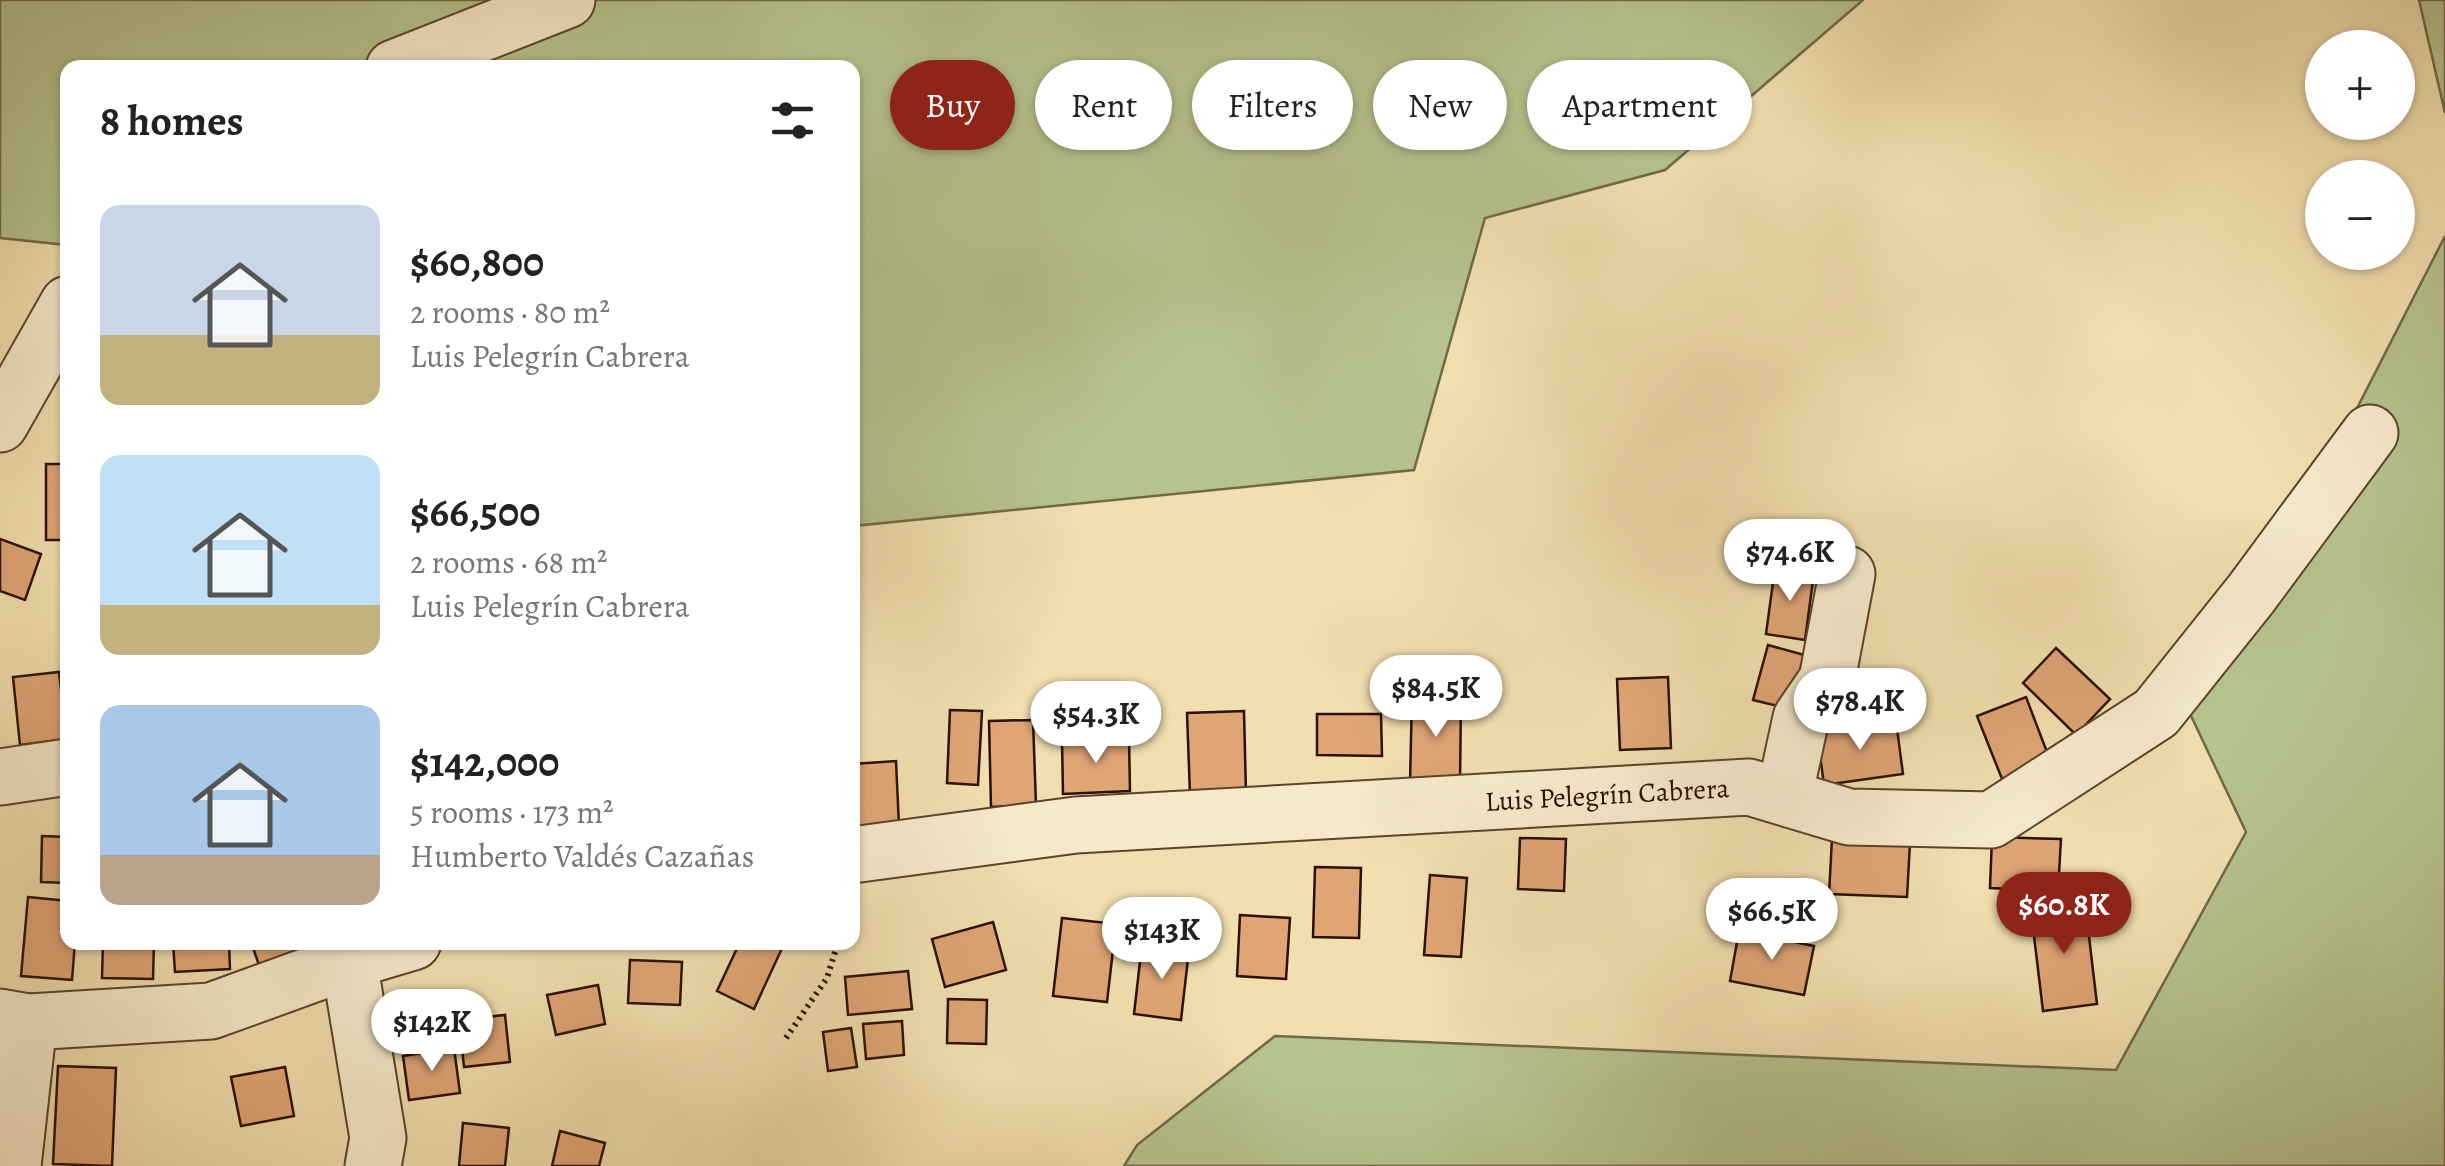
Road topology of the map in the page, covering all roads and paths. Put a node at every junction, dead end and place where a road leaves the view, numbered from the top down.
1 (568, 0) edge
2 (414, 60) edge
3 (60, 318) edge
4 (0, 424) edge
5 (2370, 432) dead end
6 (1847, 574) dead end
7 (60, 768) edge
8 (0, 776) edge
9 (1784, 797) junction
10 (860, 854) edge
11 (836, 950) edge
12 (346, 952) edge
13 (15, 1020) edge
14 (786, 1038) dead end
15 (13, 1166) edge
16 (373, 1166) edge

1 - 2 street
3 - 4 street
5 - 9 street, Luis Pelegrín Cabrera
6 - 9 street
7 - 8 street
9 - 10 street, Luis Pelegrín Cabrera
11 - 14 path
12 - 13 street
12 - 16 street
13 - 15 street

